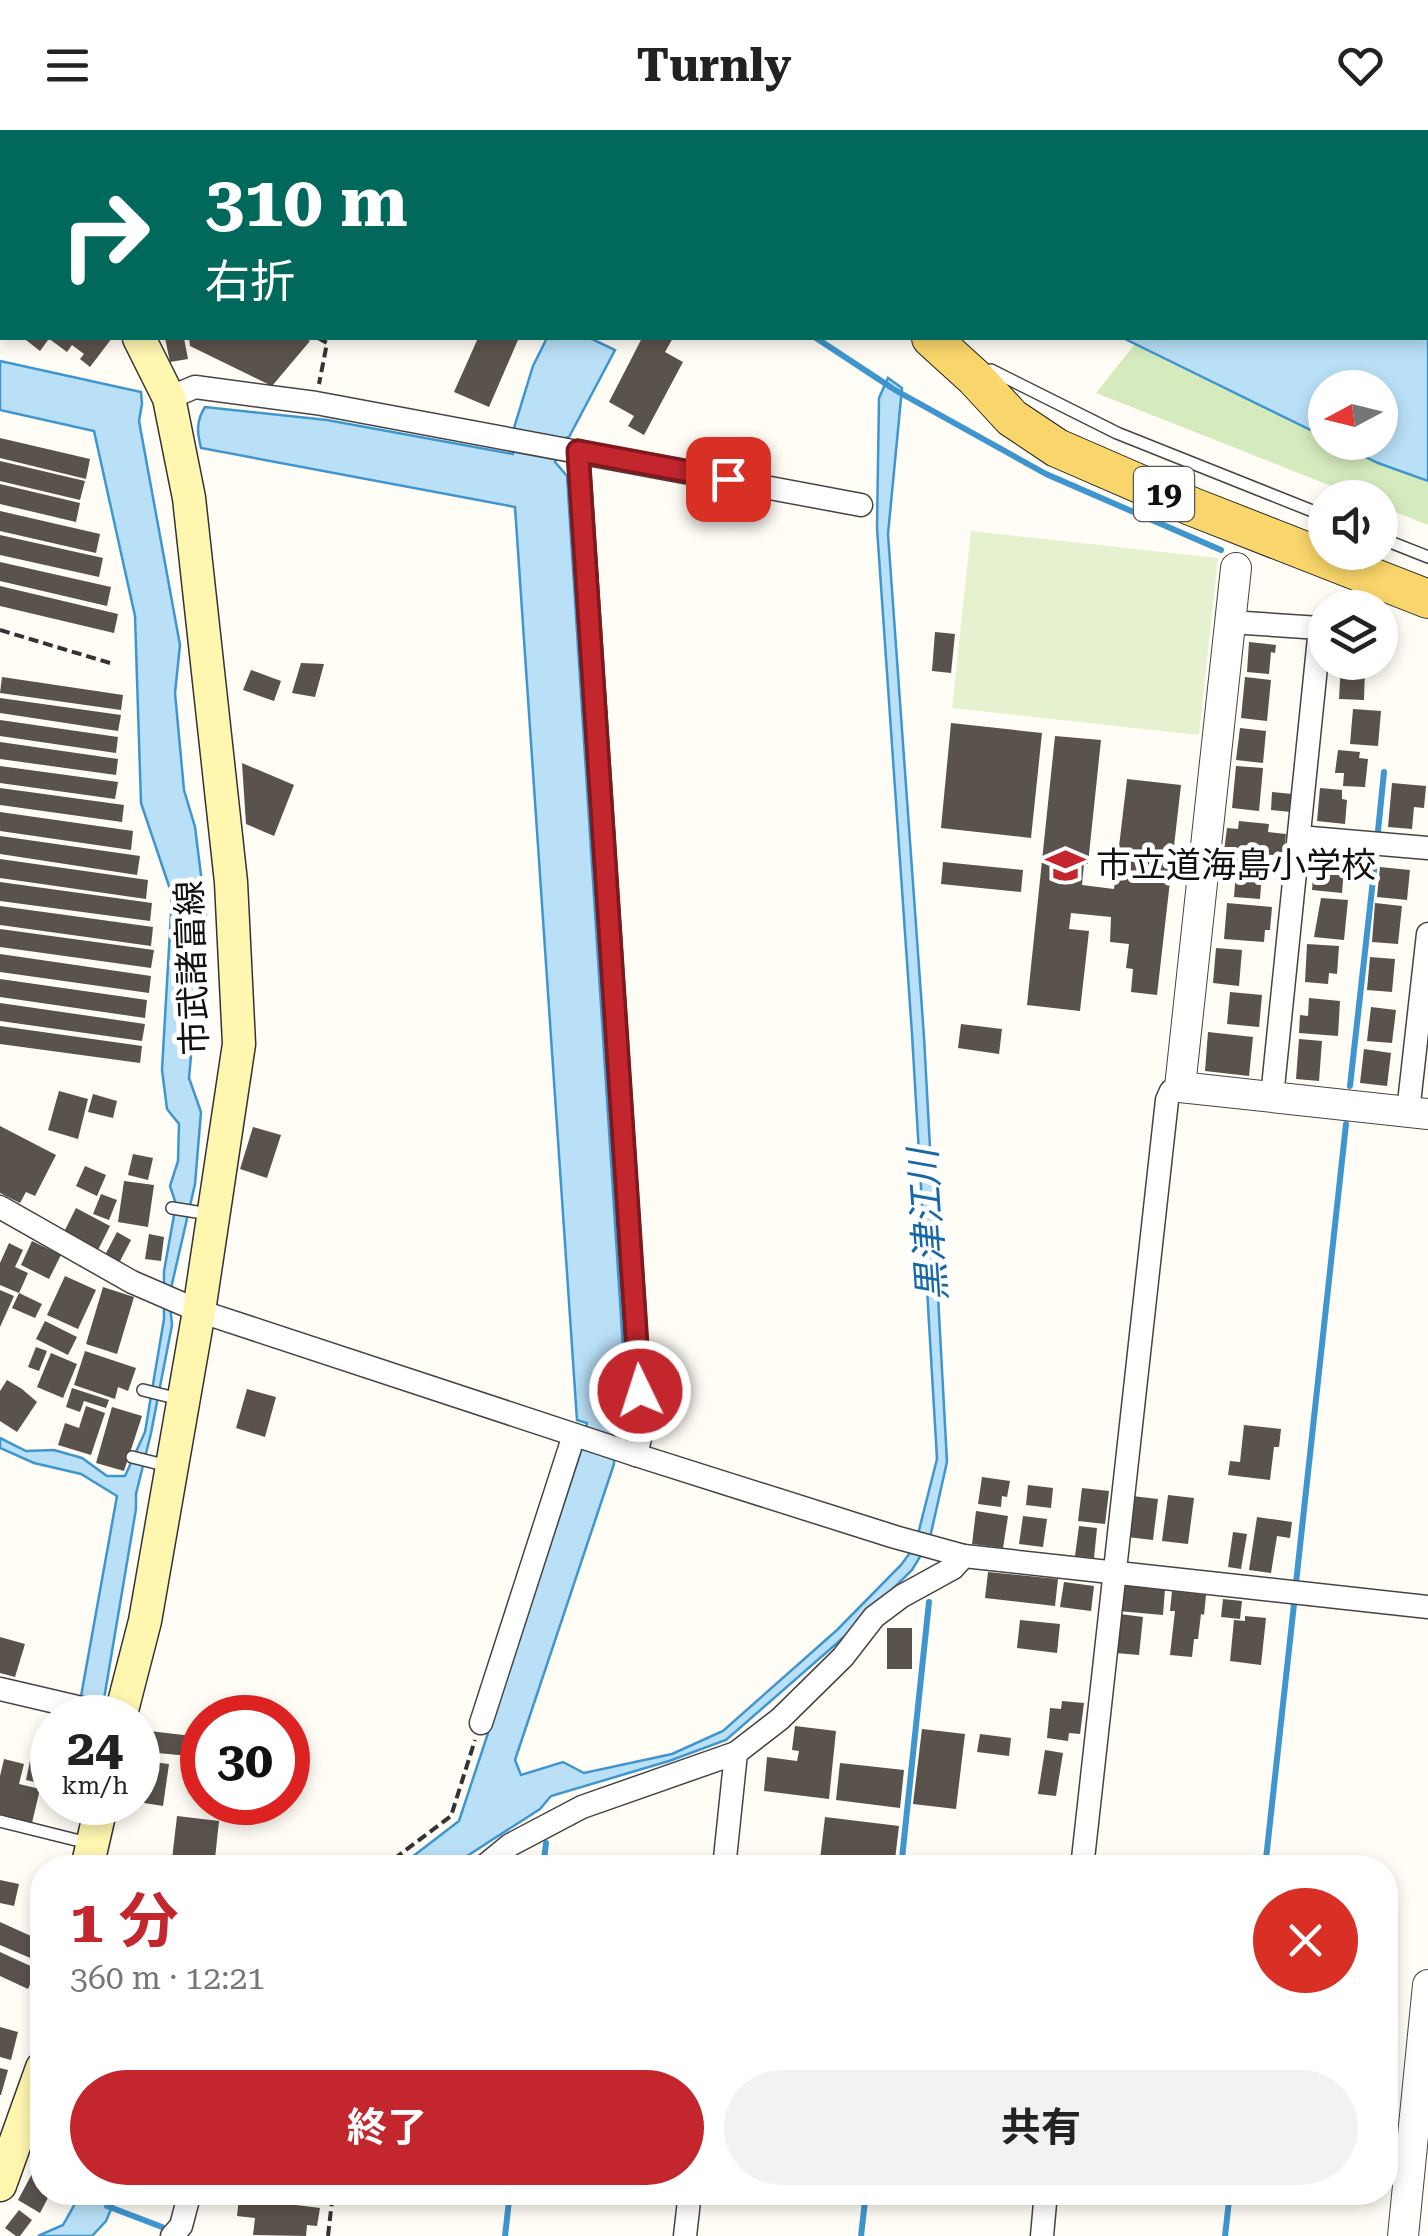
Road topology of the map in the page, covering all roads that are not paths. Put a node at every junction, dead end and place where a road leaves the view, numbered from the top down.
1 (140, 340) edge
2 (933, 340) edge
3 (975, 378) junction
4 (168, 398) junction
5 (570, 449) junction
6 (860, 505) dead end
7 (1308, 509) edge
8 (1398, 545) edge
9 (1428, 557) edge
10 (1236, 568) dead end
11 (1428, 599) edge
12 (1230, 622) junction
13 (1299, 836) junction
14 (1428, 848) edge
15 (1428, 934) edge
16 (1180, 1088) junction
17 (1272, 1097) junction
18 (1418, 1113) edge
19 (0, 1207) edge
20 (172, 1208) dead end
21 (204, 1213) junction
22 (177, 1301) junction
23 (143, 1390) dead end
24 (174, 1398) junction
25 (574, 1435) junction
26 (628, 1452) junction
27 (132, 1456) dead end
28 (161, 1464) junction
29 (964, 1556) junction
30 (1114, 1573) junction
31 (1428, 1607) edge
32 (0, 1689) edge
33 (121, 1695) edge
34 (30, 1696) edge
35 (481, 1723) road end
36 (736, 1753) junction
37 (0, 1821) edge
38 (97, 1825) edge
39 (87, 1855) edge
40 (90, 1855) edge
41 (497, 1855) edge
42 (725, 1855) edge
43 (1083, 1855) edge
44 (1428, 1985) edge
45 (30, 2101) edge
46 (0, 2185) edge
47 (187, 2205) edge
48 (689, 2205) edge
49 (1045, 2205) edge
50 (172, 2236) edge
51 (686, 2236) edge
52 (1042, 2236) edge
53 (1403, 2236) edge

1 - 4 main road, 市武諸富線
2 - 3 main road, 19
3 - 7 lane
3 - 11 main road, 19
4 - 5 street
4 - 21 main road, 市武諸富線
5 - 6 street
5 - 26 street
8 - 9 lane
10 - 12 street
12 - 13 street
12 - 16 street
13 - 14 street
13 - 17 street
15 - 18 street
16 - 17 street
16 - 30 street
17 - 18 street
19 - 22 street
20 - 21 lane
21 - 22 main road, 市武諸富線
22 - 24 main road, 市武諸富線
22 - 25 street
23 - 24 lane
24 - 28 main road, 市武諸富線
25 - 26 street
25 - 35 street
26 - 29 street
27 - 28 lane
28 - 33 main road, 市武諸富線
29 - 30 street
29 - 36 street
30 - 31 street
30 - 43 street
32 - 34 street
36 - 41 street
36 - 42 street
37 - 39 lane
38 - 40 main road
44 - 53 street
45 - 46 main road
47 - 50 street
48 - 51 street
49 - 52 street

